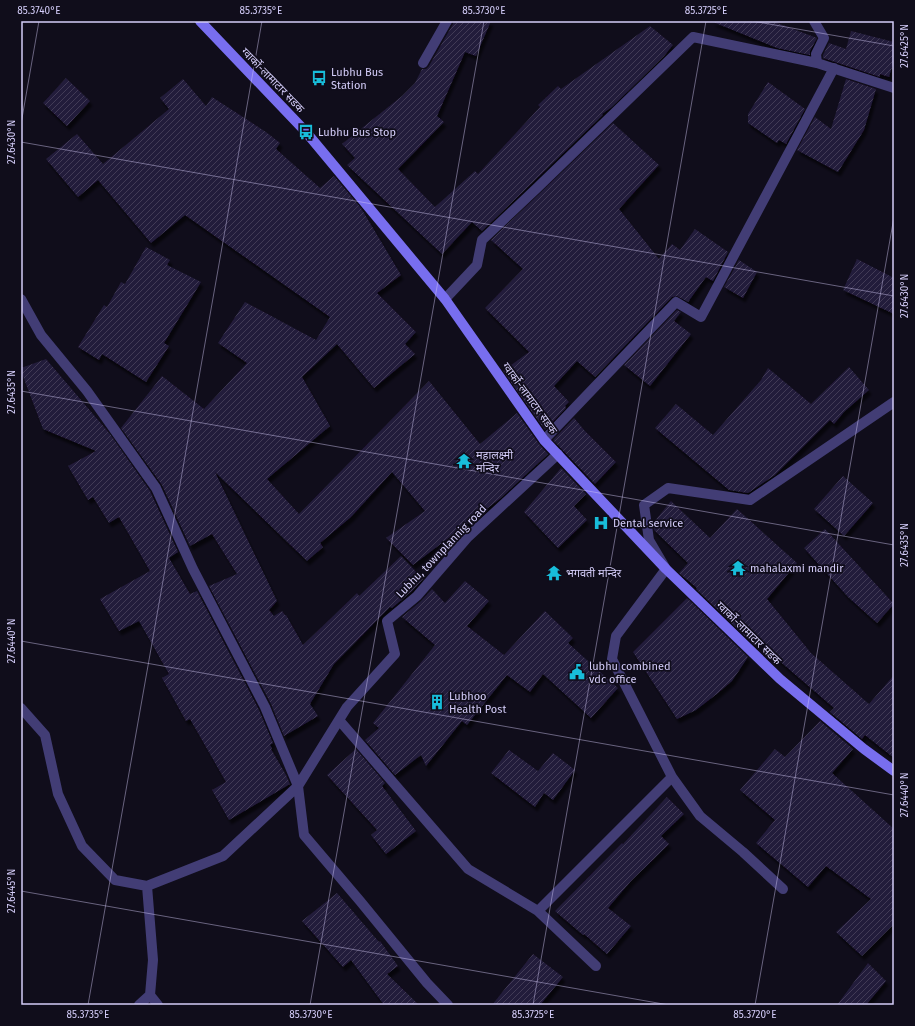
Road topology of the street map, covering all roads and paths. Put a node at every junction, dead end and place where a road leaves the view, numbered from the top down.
1 (200, 21) edge
2 (447, 21) edge
3 (814, 21) edge
4 (423, 63) dead end
5 (817, 63) junction
6 (834, 68) junction
7 (894, 88) edge
8 (21, 299) edge
9 (445, 299) junction
10 (894, 402) edge
11 (544, 440) junction
12 (558, 454) junction
13 (666, 569) junction
14 (21, 708) edge
15 (339, 720) junction
16 (894, 771) edge
17 (672, 777) junction
18 (298, 786) junction
19 (147, 886) junction
20 (783, 889) dead end
21 (538, 911) junction
22 (596, 966) dead end
23 (150, 994) junction
24 (139, 1005) edge
25 (158, 1005) edge
26 (448, 1005) edge

1 - 9 main road, ग्वार्को-लामाटार सडक
2 - 4 street
3 - 5 street
5 - 6 street
5 - 9 street
6 - 7 street
6 - 11 street
8 - 18 street
9 - 11 main road, ग्वार्को-लामाटार सडक
10 - 13 street
11 - 12 main road, ग्वार्को-लामाटार सडक
12 - 13 main road, ग्वार्को-लामाटार सडक
12 - 15 street, Lubhu, townplannig road
13 - 16 main road, ग्वार्को-लामाटार सडक
13 - 17 street
14 - 19 street
15 - 18 street, Lubhu, townplannig road
15 - 21 street
17 - 20 street
17 - 21 street
18 - 19 street, Lubhu, townplannig road
18 - 26 street
19 - 23 street
21 - 22 street
23 - 24 street
23 - 25 street

